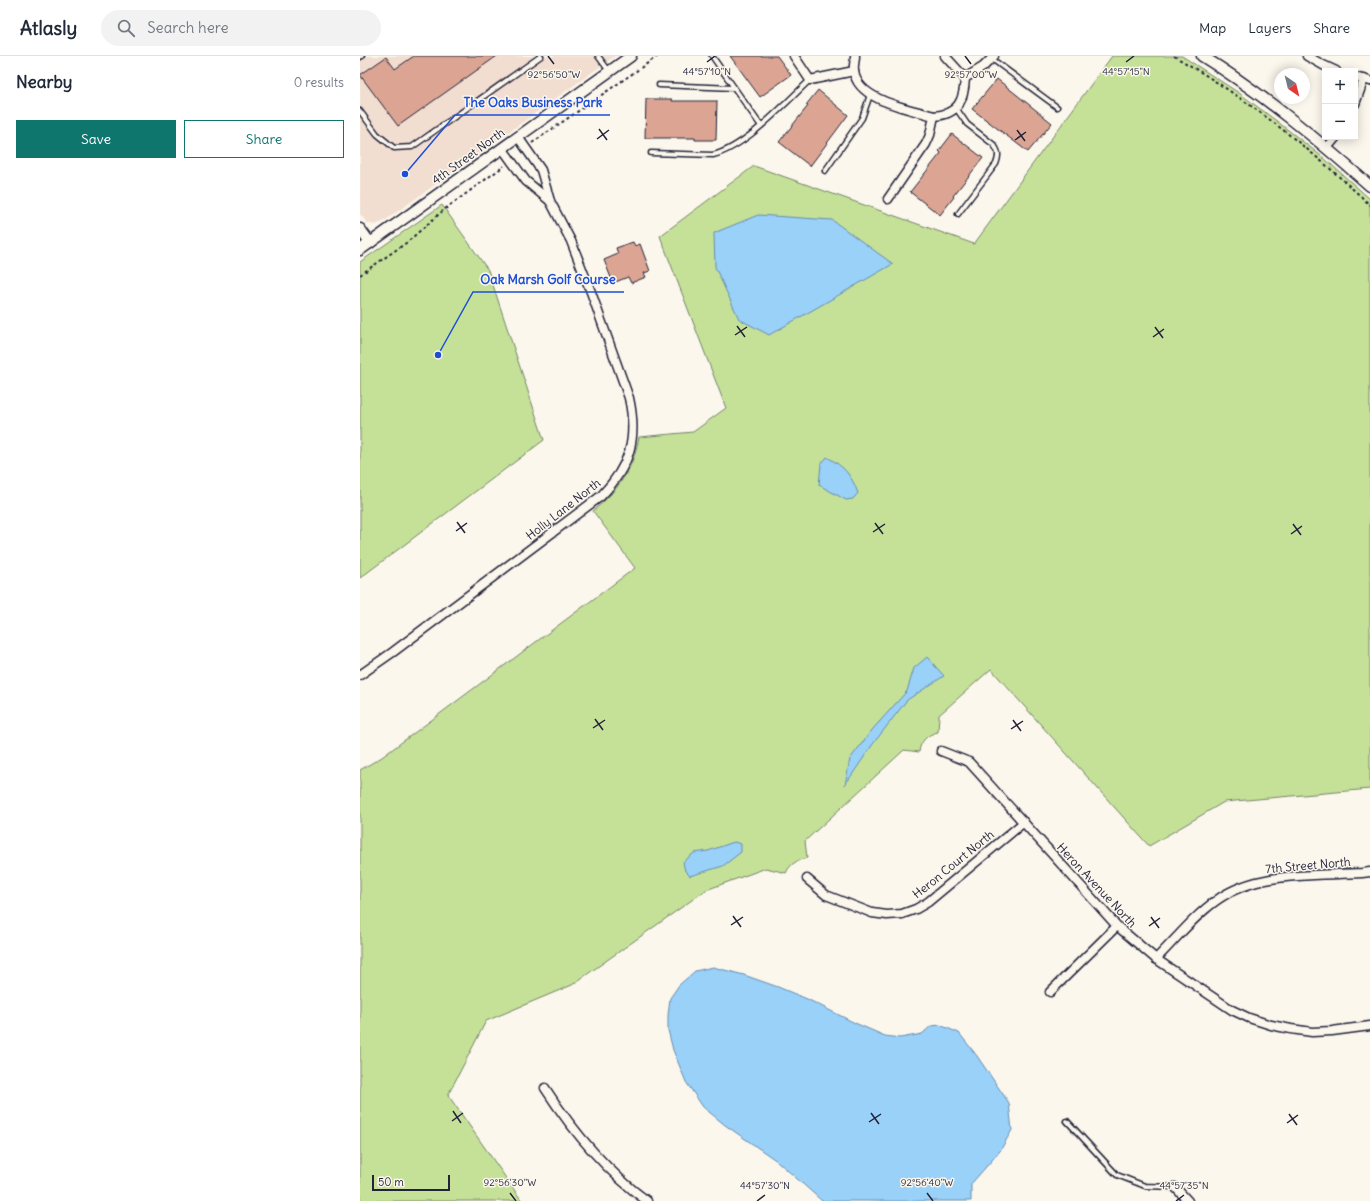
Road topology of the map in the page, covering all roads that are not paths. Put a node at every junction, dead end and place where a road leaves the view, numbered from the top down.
1 (541, 56) edge
2 (598, 56) edge
3 (630, 56) edge
4 (712, 56) edge
5 (794, 56) edge
6 (855, 56) edge
7 (945, 56) edge
8 (1202, 56) edge
9 (1307, 56) edge
10 (993, 58) edge
11 (1330, 68) edge
12 (609, 71) junction
13 (854, 71) junction
14 (965, 78) junction
15 (810, 80) junction
16 (1367, 80) edge
17 (658, 85) dead end
18 (734, 88) junction
19 (870, 95) junction
20 (1358, 98) edge
21 (1057, 107) dead end
22 (956, 108) junction
23 (360, 111) edge
24 (934, 116) junction
25 (762, 126) junction
26 (518, 137) junction
27 (1334, 140) edge
28 (502, 148) junction
29 (1327, 148) junction
30 (651, 153) dead end
31 (825, 171) dead end
32 (1370, 186) edge
33 (888, 198) dead end
34 (550, 201) junction
35 (958, 214) dead end
36 (360, 229) edge
37 (370, 243) junction
38 (360, 250) edge
39 (360, 675) edge
40 (941, 751) dead end
41 (1024, 822) junction
42 (1370, 872) edge
43 (807, 879) dead end
44 (1117, 926) junction
45 (1156, 959) junction
46 (1050, 992) dead end
47 (1370, 1026) edge
48 (545, 1088) dead end
49 (1067, 1121) dead end
50 (1175, 1187) joint
51 (647, 1201) edge
52 (1188, 1201) edge

1 - 23 lane
2 - 12 lane
3 - 12 street, 4th Street North
4 - 18 lane
5 - 15 street
6 - 13 street
7 - 14 street
8 - 29 street
9 - 11 street
10 - 14 street
10 - 21 lane
12 - 26 street, 4th Street North
13 - 15 street
13 - 19 street
14 - 22 street
15 - 25 lane
16 - 20 street
17 - 18 lane
18 - 25 lane
19 - 24 street
19 - 31 lane
22 - 24 street
22 - 35 lane
24 - 33 street
25 - 30 lane
26 - 28 street, 4th Street North
26 - 34 street, Holly Lane North
27 - 29 street
28 - 34 street, Holly Lane North
28 - 37 street, 4th Street North
29 - 32 street
34 - 39 street, Holly Lane North
36 - 37 street
37 - 38 street, 4th Street North
40 - 41 street, Heron Avenue North
41 - 43 street, Heron Court North
41 - 44 street, Heron Avenue North
42 - 45 street, 7th Street North
44 - 45 street, Heron Avenue North
44 - 46 street
45 - 47 street, Heron Avenue North
48 - 51 street
49 - 50 lane
50 - 52 street

